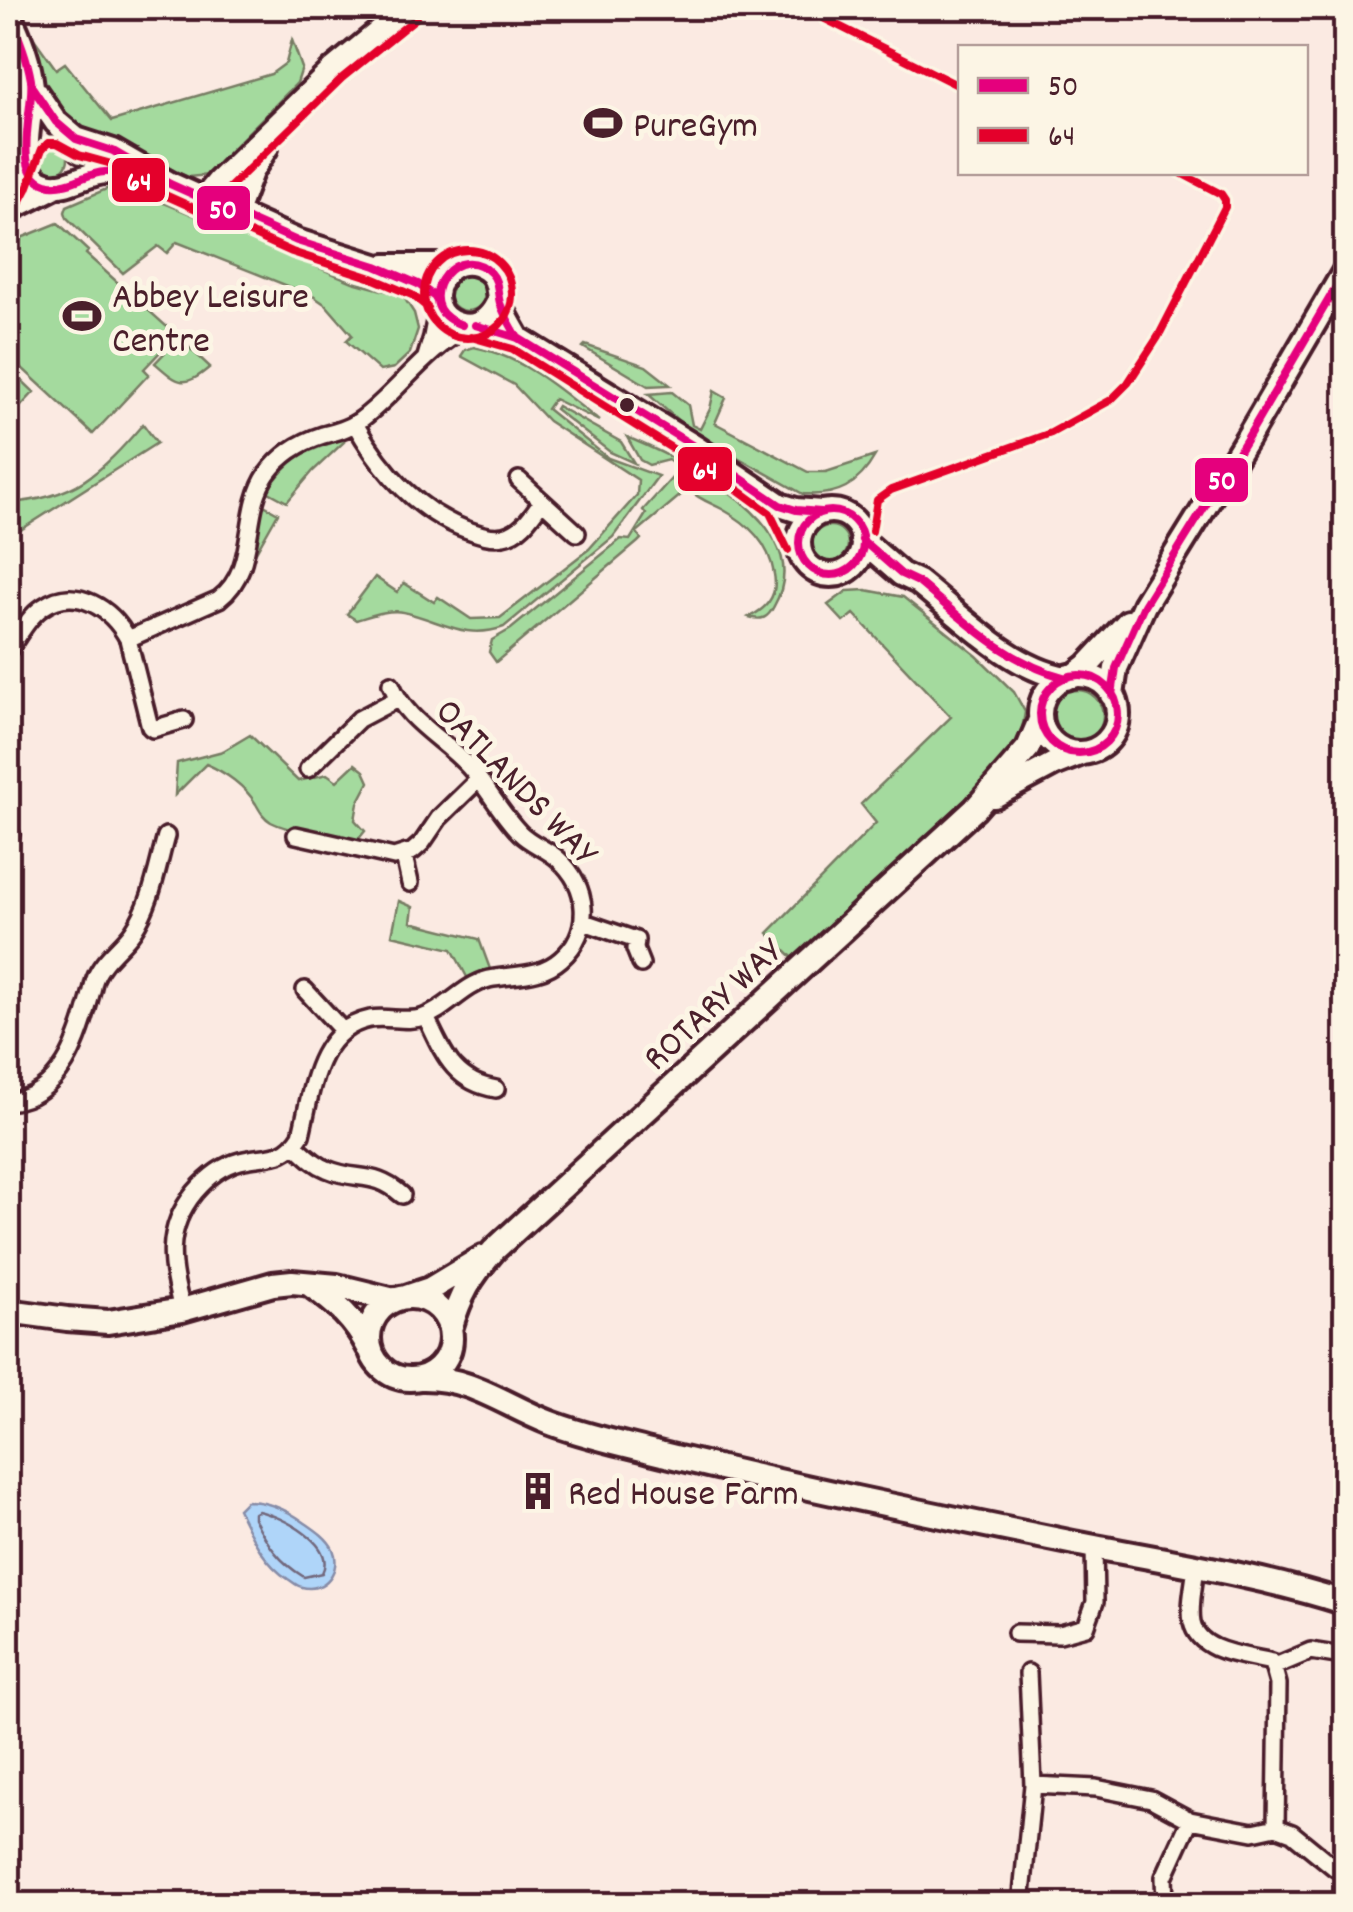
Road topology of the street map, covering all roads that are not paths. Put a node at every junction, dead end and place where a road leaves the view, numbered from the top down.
1 (408, 8) edge
2 (8, 13) edge
3 (32, 87) junction
4 (286, 118) junction
5 (72, 136) junction
6 (26, 154) junction
7 (62, 184) junction
8 (170, 184) junction
9 (8, 197) edge
10 (204, 199) junction
11 (8, 210) edge
12 (236, 212) junction
13 (376, 266) junction
14 (454, 266) junction
15 (1346, 270) edge
16 (499, 300) junction
17 (437, 302) junction
18 (473, 326) junction
19 (518, 338) junction
20 (426, 357) junction
21 (356, 424) junction
22 (519, 480) dead end
23 (542, 501) junction
24 (780, 505) junction
25 (821, 512) junction
26 (577, 533) dead end
27 (862, 540) junction
28 (799, 545) junction
29 (845, 571) junction
30 (901, 574) junction
31 (1144, 605) junction
32 (128, 639) junction
33 (8, 651) edge
34 (1010, 656) junction
35 (1070, 677) junction
36 (1112, 695) junction
37 (1040, 715) junction
38 (184, 720) dead end
39 (1084, 753) junction
40 (308, 770) dead end
41 (479, 778) junction
42 (974, 809) junction
43 (166, 836) dead end
44 (296, 836) dead end
45 (404, 856) junction
46 (410, 883) dead end
47 (584, 922) junction
48 (641, 964) dead end
49 (305, 990) dead end
50 (426, 1017) junction
51 (342, 1030) junction
52 (496, 1089) dead end
53 (8, 1102) edge
54 (295, 1144) junction
55 (402, 1195) dead end
56 (494, 1250) junction
57 (308, 1283) junction
58 (400, 1298) junction
59 (182, 1310) junction
60 (8, 1311) edge
61 (450, 1332) junction
62 (370, 1349) junction
63 (421, 1378) junction
64 (479, 1388) junction
65 (1094, 1546) junction
66 (1196, 1567) junction
67 (1346, 1603) edge
68 (1016, 1634) dead end
69 (1336, 1655) dead end
70 (1274, 1666) junction
71 (1028, 1673) dead end
72 (1033, 1785) junction
73 (1190, 1820) junction
74 (1276, 1827) junction
75 (1346, 1870) edge
76 (1021, 1904) edge
77 (1164, 1904) edge

1 - 4 street
2 - 3 street
3 - 5 street
3 - 6 street
4 - 10 street
4 - 12 street
5 - 6 street
5 - 7 street
5 - 8 street
6 - 7 street
6 - 9 street
7 - 8 street
7 - 11 street
8 - 10 street
10 - 12 street
12 - 13 street
13 - 14 street
13 - 17 street
14 - 16 street
14 - 17 street
15 - 31 street
16 - 18 street
16 - 19 street
17 - 18 street
17 - 20 street
18 - 19 street
18 - 20 street
19 - 24 street
20 - 21 street
21 - 23 street
21 - 32 street
22 - 23 street
23 - 26 street
24 - 25 street
24 - 28 street
25 - 27 street
25 - 28 street
27 - 29 street
27 - 30 street
28 - 29 street
29 - 30 street
30 - 34 street
31 - 35 street
31 - 36 street
32 - 33 street
32 - 38 street
34 - 35 street
34 - 37 street
35 - 36 street
35 - 37 street
36 - 39 street
37 - 39 street
37 - 42 street, ROTARY WAY
39 - 42 street, ROTARY WAY
40 - 41 street, OATLANDS WAY
41 - 45 street
41 - 47 street, OATLANDS WAY
42 - 56 street, ROTARY WAY
43 - 53 street
44 - 45 street
45 - 46 street
47 - 48 street
47 - 50 street, OATLANDS WAY
49 - 51 street
50 - 51 street
50 - 52 street
51 - 54 street
54 - 55 street
54 - 59 street
56 - 58 street, ROTARY WAY
56 - 61 street, ROTARY WAY
57 - 58 street
57 - 59 street
57 - 62 street
58 - 61 street
58 - 62 street
59 - 60 street
61 - 63 street
61 - 64 street
62 - 63 street
63 - 64 street
64 - 65 street
65 - 66 street
65 - 68 street
66 - 67 street
66 - 70 street
69 - 70 street
70 - 74 street
71 - 72 street
72 - 73 street
72 - 76 street
73 - 74 street
73 - 77 street
74 - 75 street

